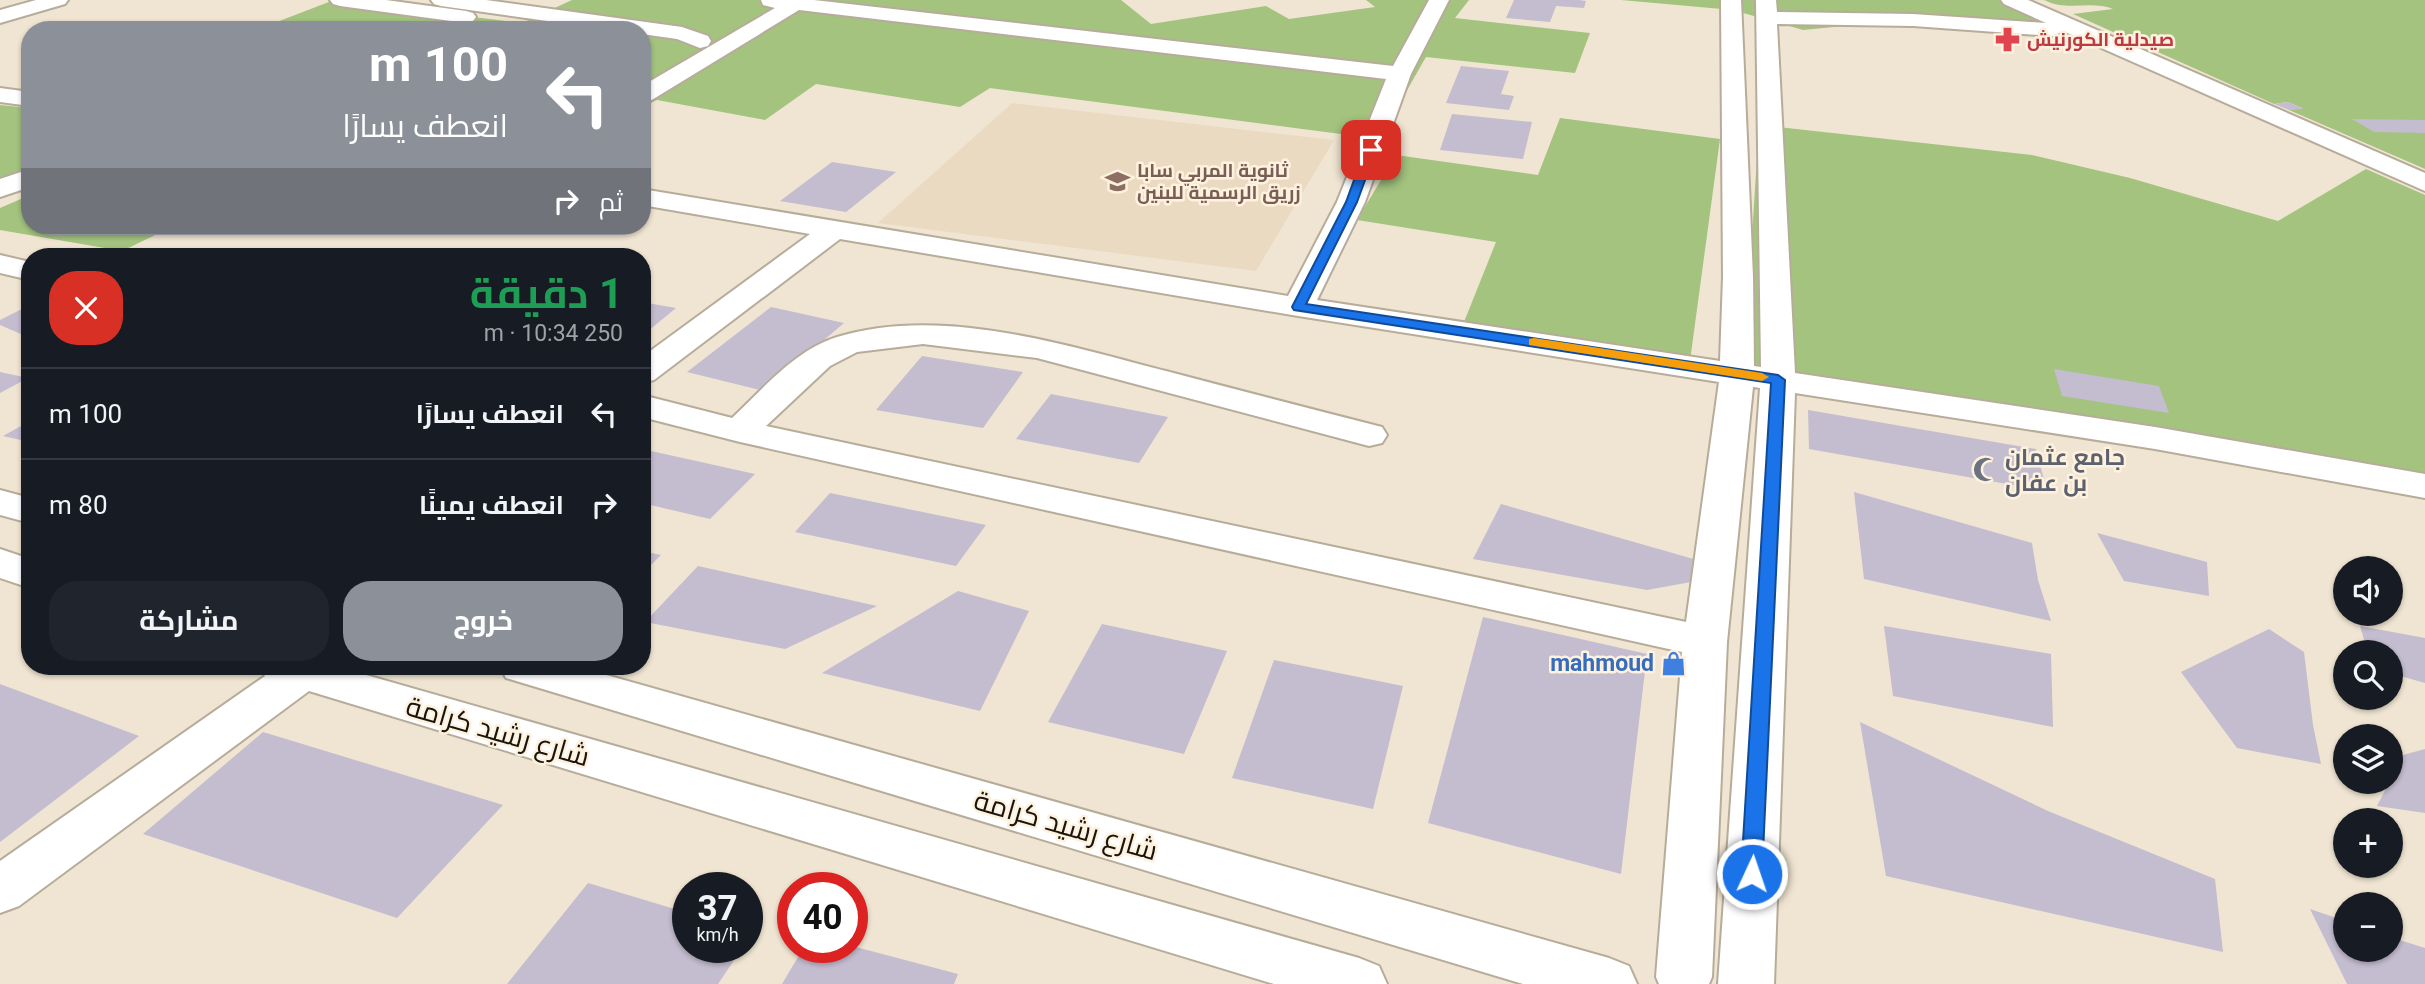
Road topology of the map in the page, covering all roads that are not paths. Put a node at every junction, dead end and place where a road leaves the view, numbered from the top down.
1 (58, 0) edge
2 (340, 0) edge
3 (441, 0) edge
4 (770, 0) edge
5 (1439, 0) edge
6 (1731, 0) edge
7 (2011, 0) edge
8 (798, 2) edge
9 (1766, 9) edge
10 (0, 17) edge
11 (493, 21) edge
12 (594, 21) edge
13 (651, 29) edge
14 (2081, 32) junction
15 (651, 41) edge
16 (700, 41) junction
17 (728, 43) junction
18 (651, 72) edge
19 (1400, 74) junction
20 (651, 90) edge
21 (0, 95) edge
22 (21, 98) edge
23 (21, 181) edge
24 (2425, 183) edge
25 (0, 189) edge
26 (651, 199) edge
27 (833, 230) junction
28 (0, 264) edge
29 (21, 269) edge
30 (1298, 307) junction
31 (651, 366) edge
32 (1737, 373) junction
33 (1778, 380) junction
34 (651, 408) edge
35 (740, 431) junction
36 (1369, 435) dead end
37 (2425, 486) edge
38 (0, 502) edge
39 (21, 508) edge
40 (0, 563) edge
41 (21, 571) edge
42 (1705, 642) junction
43 (285, 675) edge
44 (309, 675) edge
45 (549, 675) edge
46 (0, 890) edge
47 (1690, 982) edge
48 (1359, 984) edge
49 (1609, 984) edge
50 (1746, 984) edge

1 - 10 street
2 - 11 street
3 - 12 street
4 - 8 street
4 - 16 street
5 - 19 street
6 - 32 street
7 - 14 street
8 - 17 street
8 - 19 street
9 - 14 street
9 - 33 street
13 - 16 street
14 - 24 street
15 - 16 street
16 - 17 street
16 - 18 street
17 - 20 street
19 - 30 street
21 - 22 street
23 - 25 street
26 - 27 street
27 - 30 street
27 - 31 street
28 - 29 street
30 - 32 street
32 - 33 street
32 - 42 street
33 - 37 street
33 - 50 street
34 - 35 street
35 - 36 street
35 - 42 street
38 - 39 street
40 - 41 street
42 - 47 street
43 - 46 street
44 - 48 street, شارع رشيد كرامة
45 - 49 street, شارع رشيد كرامة

